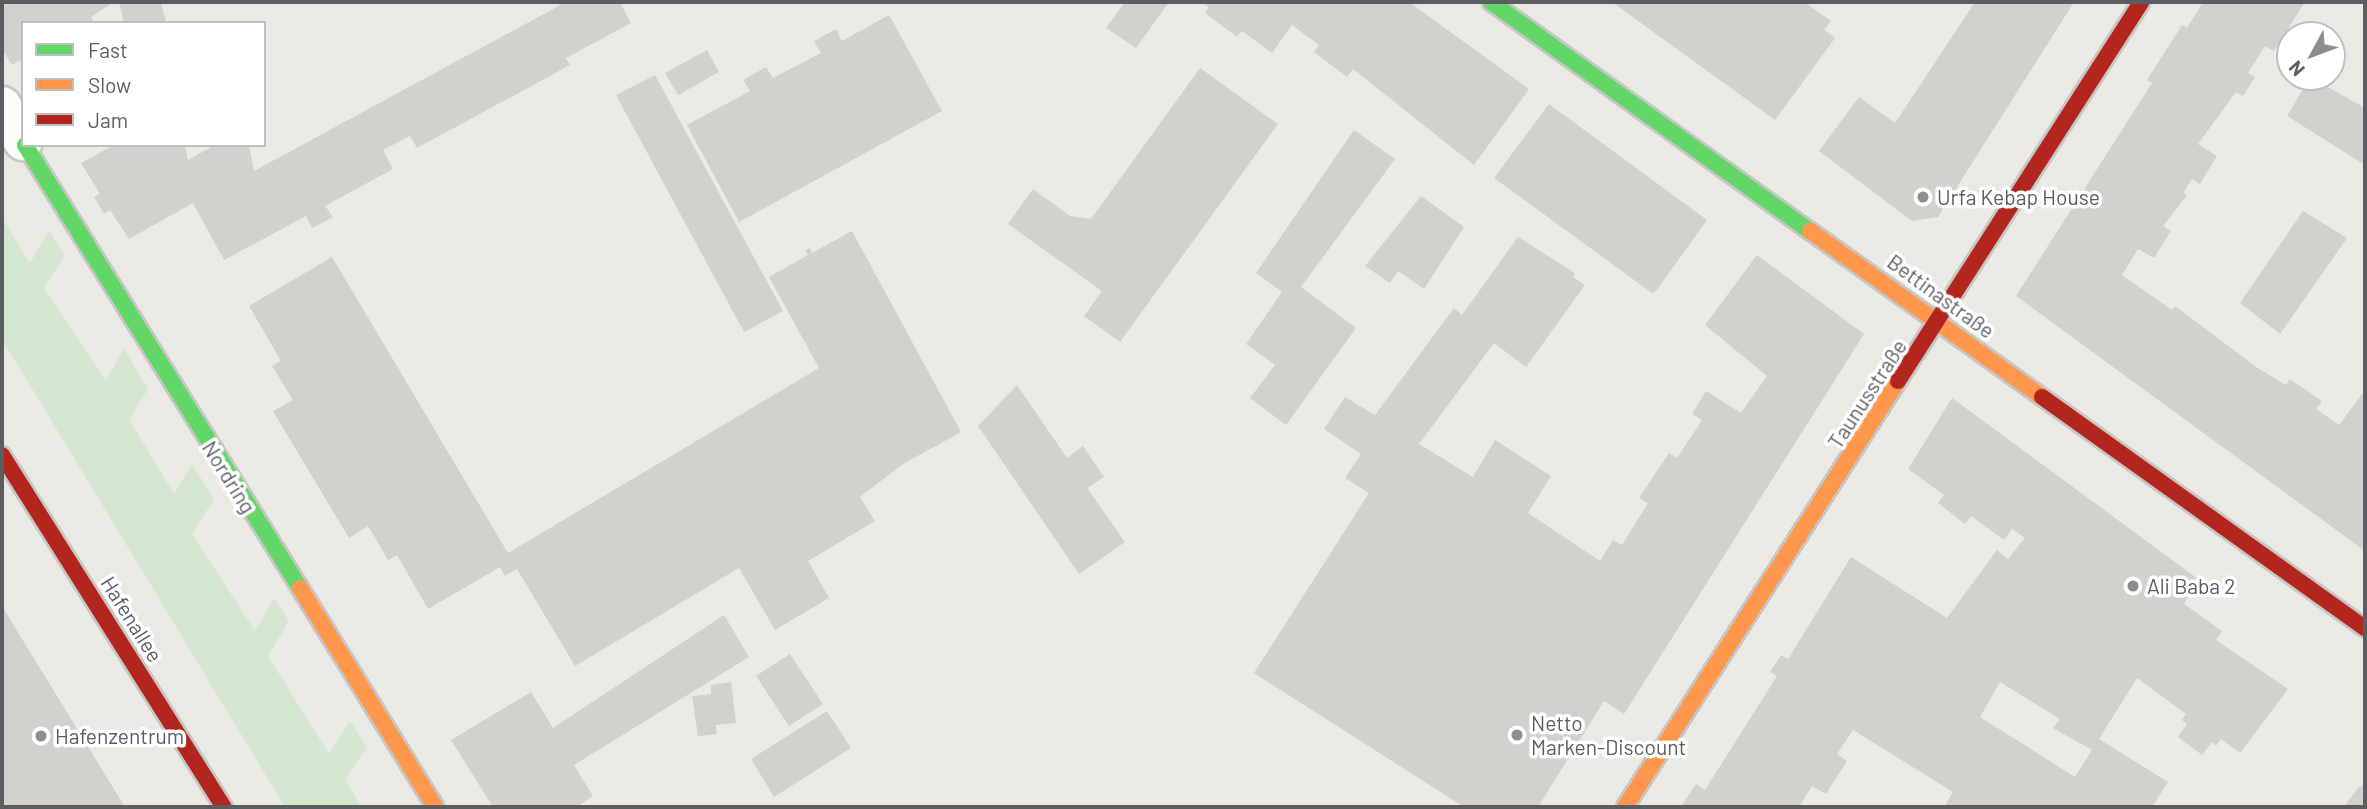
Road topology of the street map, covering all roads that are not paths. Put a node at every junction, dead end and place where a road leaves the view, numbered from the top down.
1 (1490, 2) edge
2 (2141, 2) edge
3 (2, 106) edge
4 (21, 138) edge
5 (26, 147) edge
6 (1940, 321) junction
7 (2, 455) edge
8 (2365, 628) edge
9 (224, 807) edge
10 (435, 807) edge
11 (1625, 807) edge

1 - 6 street, Bettinastraße
2 - 6 street, Taunusstraße
3 - 4 street, Nordring
5 - 10 street, Nordring
6 - 8 street, Bettinastraße
6 - 11 street, Taunusstraße
7 - 9 street, Hafenallee

